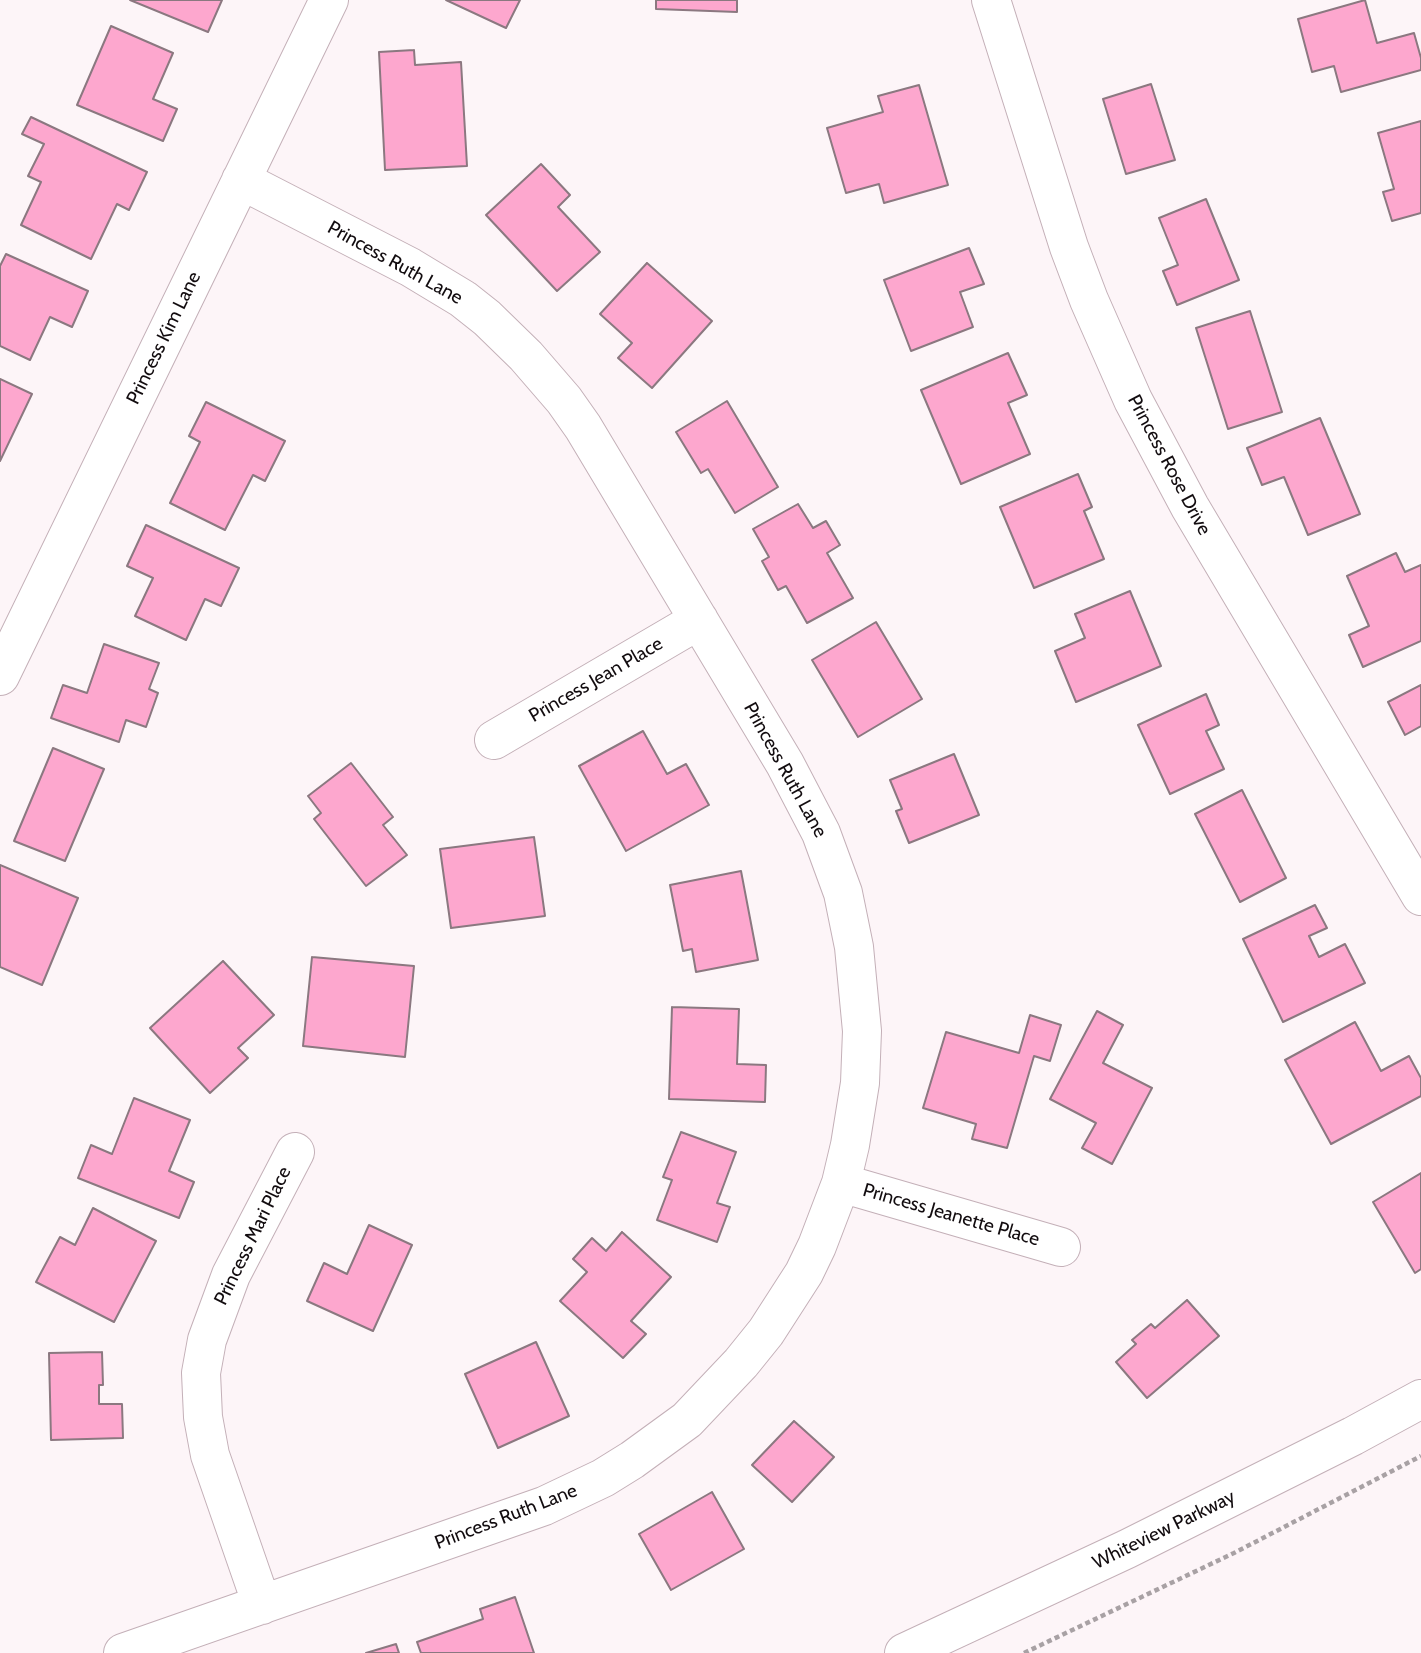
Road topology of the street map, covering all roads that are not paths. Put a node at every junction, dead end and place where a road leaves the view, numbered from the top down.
1 (329, 0) edge
2 (991, 0) edge
3 (241, 180) junction
4 (699, 620) junction
5 (0, 676) edge
6 (494, 740) dead end
7 (1421, 896) edge
8 (295, 1152) dead end
9 (841, 1183) junction
10 (1061, 1247) dead end
11 (1421, 1399) edge
12 (262, 1605) junction
13 (123, 1653) edge
14 (904, 1653) edge

1 - 3 street, Princess Kim Lane
2 - 7 street, Princess Rose Drive
3 - 4 street, Princess Ruth Lane
3 - 5 street, Princess Kim Lane
4 - 6 street, Princess Jean Place
4 - 9 street, Princess Ruth Lane
8 - 12 street, Princess Mari Place
9 - 10 street, Princess Jeanette Place
9 - 12 street, Princess Ruth Lane
11 - 14 street, Whiteview Parkway
12 - 13 street, Princess Ruth Lane

